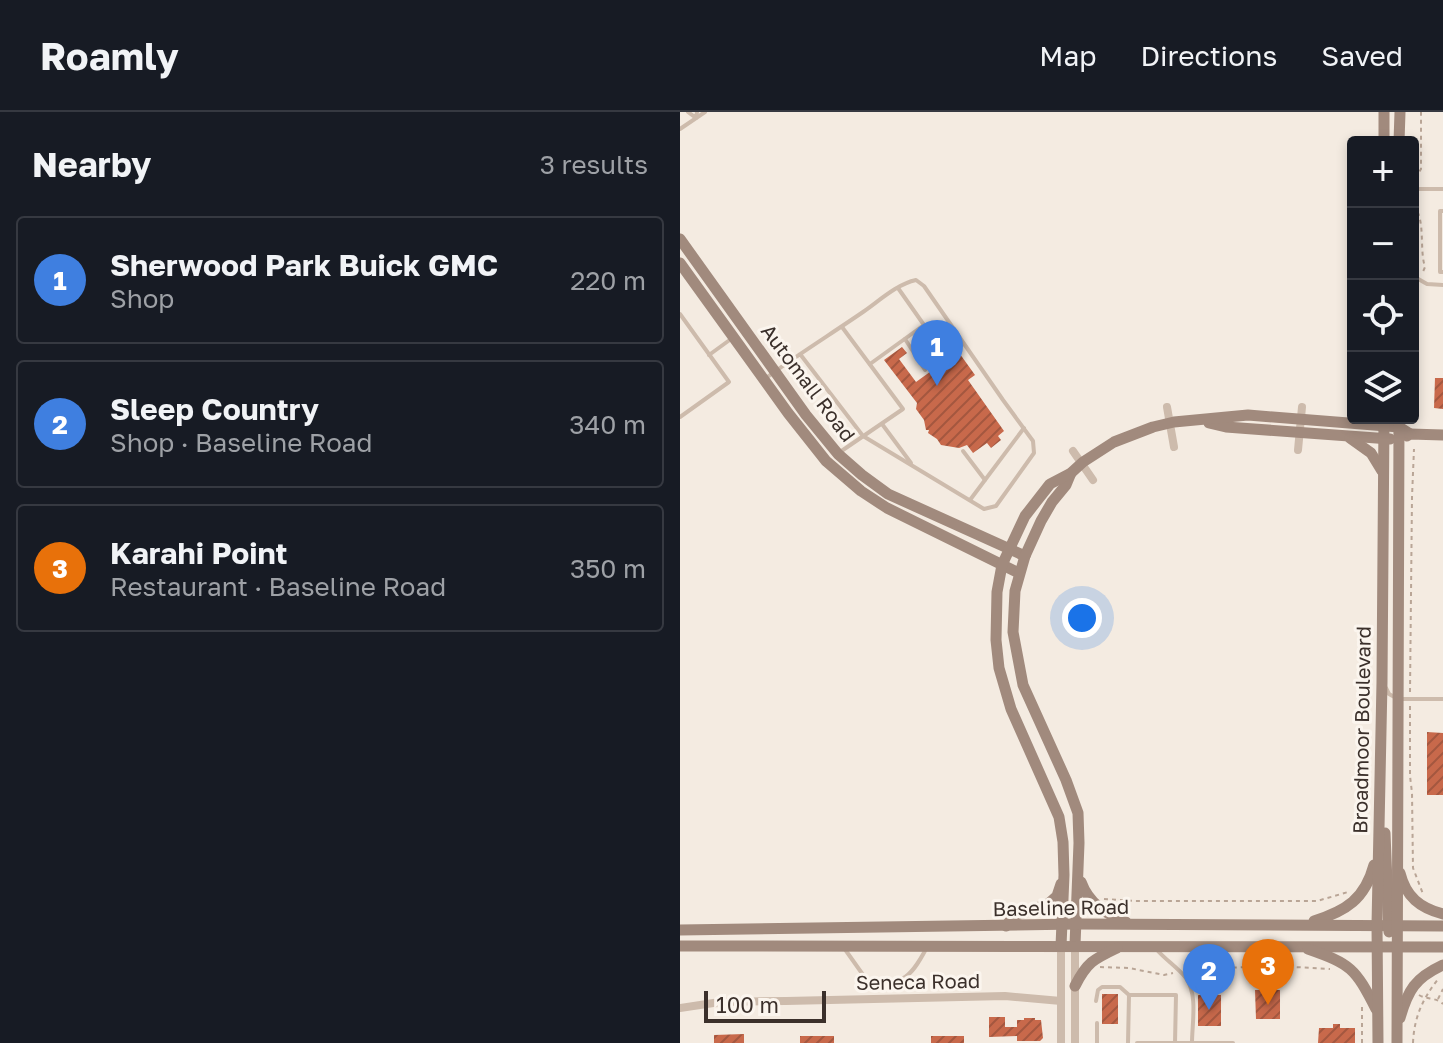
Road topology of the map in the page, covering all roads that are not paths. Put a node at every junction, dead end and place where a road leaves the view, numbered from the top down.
1 (688, 112) edge
2 (705, 112) edge
3 (1384, 112) edge
4 (1400, 112) edge
5 (696, 115) edge
6 (680, 129) edge
7 (1384, 136) edge
8 (1399, 136) edge
9 (1419, 189) edge
10 (1443, 189) edge
11 (1443, 211) edge
12 (680, 239) edge
13 (680, 263) edge
14 (1443, 272) edge
15 (1419, 279) edge
16 (1440, 285) edge
17 (898, 288) junction
18 (680, 314) edge
19 (841, 327) junction
20 (733, 338) junction
21 (905, 339) junction
22 (800, 354) junction
23 (709, 355) junction
24 (870, 364) junction
25 (925, 370) dead end
26 (775, 372) junction
27 (764, 380) junction
28 (1167, 407) dead end
29 (680, 417) edge
30 (1300, 419) junction
31 (1170, 423) junction
32 (882, 424) junction
33 (1352, 426) edge
34 (1405, 426) edge
35 (1384, 427) edge
36 (1024, 428) junction
37 (1443, 435) edge
38 (863, 436) junction
39 (1174, 447) dead end
40 (1298, 450) dead end
41 (963, 451) dead end
42 (1073, 451) dead end
43 (838, 454) junction
44 (1083, 462) junction
45 (915, 468) junction
46 (1071, 473) junction
47 (1383, 474) junction
48 (985, 480) junction
49 (1093, 480) dead end
50 (970, 500) junction
51 (1009, 548) junction
52 (1025, 556) junction
53 (1002, 565) junction
54 (1019, 573) junction
55 (1382, 682) junction
56 (1398, 699) junction
57 (1443, 699) edge
58 (1034, 711) junction
59 (1015, 717) junction
60 (1379, 809) junction
61 (1378, 849) junction
62 (1397, 860) junction
63 (1078, 874) junction
64 (1064, 875) junction
65 (1443, 914) edge
66 (1076, 924) junction
67 (1062, 925) junction
68 (1132, 925) junction
69 (1302, 925) junction
70 (1387, 925) junction
71 (1006, 926) junction
72 (1443, 926) edge
73 (680, 930) edge
74 (1075, 945) junction
75 (1122, 945) junction
76 (1153, 945) junction
77 (1296, 945) junction
78 (680, 946) edge
79 (843, 946) junction
80 (928, 946) junction
81 (1061, 946) junction
82 (1377, 946) junction
83 (1396, 946) junction
84 (1443, 947) edge
85 (1443, 965) edge
86 (1075, 986) junction
87 (1129, 995) junction
88 (1061, 1001) junction
89 (1096, 1001) dead end
90 (680, 1008) edge
91 (1377, 1011) junction
92 (1097, 1023) dead end
93 (1397, 1030) junction
94 (1061, 1043) edge
95 (1075, 1043) edge
96 (1097, 1043) edge
97 (1128, 1043) edge
98 (1137, 1043) edge
99 (1175, 1043) edge
100 (1192, 1043) edge
101 (1233, 1043) edge
102 (1378, 1043) edge
103 (1397, 1043) edge

1 - 5 lane
2 - 5 lane
3 - 7 main road
4 - 8 main road
5 - 6 lane
9 - 10 lane
11 - 14 lane
12 - 26 main road, Automall Road
13 - 20 main road, Automall Road
15 - 16 lane
17 - 19 lane
17 - 21 lane
17 - 36 lane
18 - 23 lane
19 - 22 lane
19 - 24 lane
20 - 23 lane
20 - 27 main road, Automall Road
21 - 24 lane
21 - 25 lane
22 - 26 lane
22 - 38 lane
23 - 29 lane
24 - 32 lane
26 - 27 lane
26 - 43 main road, Automall Road
27 - 53 main road, Automall Road
28 - 31 street
30 - 31 main road
30 - 33 main road
30 - 40 street
31 - 39 street
31 - 44 main road
32 - 38 lane
32 - 45 lane
33 - 35 main road
33 - 47 main road
34 - 35 main road
34 - 37 main road
34 - 56 main road, Broadmoor Boulevard
35 - 47 main road, Broadmoor Boulevard
36 - 48 lane
36 - 50 lane
38 - 43 lane
38 - 45 lane
41 - 48 lane
42 - 44 street
43 - 51 main road, Automall Road
44 - 46 main road
44 - 49 street
45 - 50 lane
46 - 51 main road
46 - 52 main road
47 - 55 main road, Broadmoor Boulevard
48 - 50 lane
51 - 52 main road, Automall Road
51 - 53 main road
52 - 54 main road
53 - 54 main road, Automall Road
53 - 59 main road
54 - 58 main road
55 - 56 lane
55 - 60 main road, Broadmoor Boulevard
56 - 57 lane
56 - 62 main road, Broadmoor Boulevard
58 - 59 main road
58 - 63 main road
59 - 64 main road
60 - 61 main road, Broadmoor Boulevard
60 - 70 main road
61 - 69 main road
61 - 70 main road, Broadmoor Boulevard
62 - 65 main road
62 - 70 main road, Broadmoor Boulevard
63 - 66 main road
63 - 68 main road
64 - 67 main road
64 - 71 main road
66 - 67 main road, Baseline Road
66 - 68 main road, Baseline Road
66 - 74 main road
67 - 71 main road, Baseline Road
67 - 81 main road
68 - 69 main road, Baseline Road
69 - 70 main road, Baseline Road
70 - 72 main road, Baseline Road
70 - 82 main road, Broadmoor Boulevard
70 - 83 main road, Broadmoor Boulevard
71 - 73 main road, Baseline Road
74 - 75 main road, Baseline Road
74 - 81 main road, Baseline Road
74 - 86 street
75 - 76 main road, Baseline Road
75 - 86 main road
76 - 77 main road, Baseline Road
76 - 100 lane
77 - 82 main road, Baseline Road
77 - 91 main road
78 - 79 main road, Baseline Road
79 - 80 main road, Baseline Road
79 - 80 lane
80 - 81 main road, Baseline Road
81 - 88 street
82 - 83 main road, Baseline Road
82 - 91 main road, Broadmoor Boulevard
83 - 84 main road, Baseline Road
83 - 93 main road, Broadmoor Boulevard
85 - 93 main road
86 - 95 street
87 - 89 lane
87 - 97 lane
87 - 99 lane
88 - 90 street, Seneca Road
88 - 94 street
91 - 102 main road, Broadmoor Boulevard
92 - 96 lane
93 - 103 main road, Broadmoor Boulevard
98 - 99 lane
99 - 100 lane
100 - 101 lane

